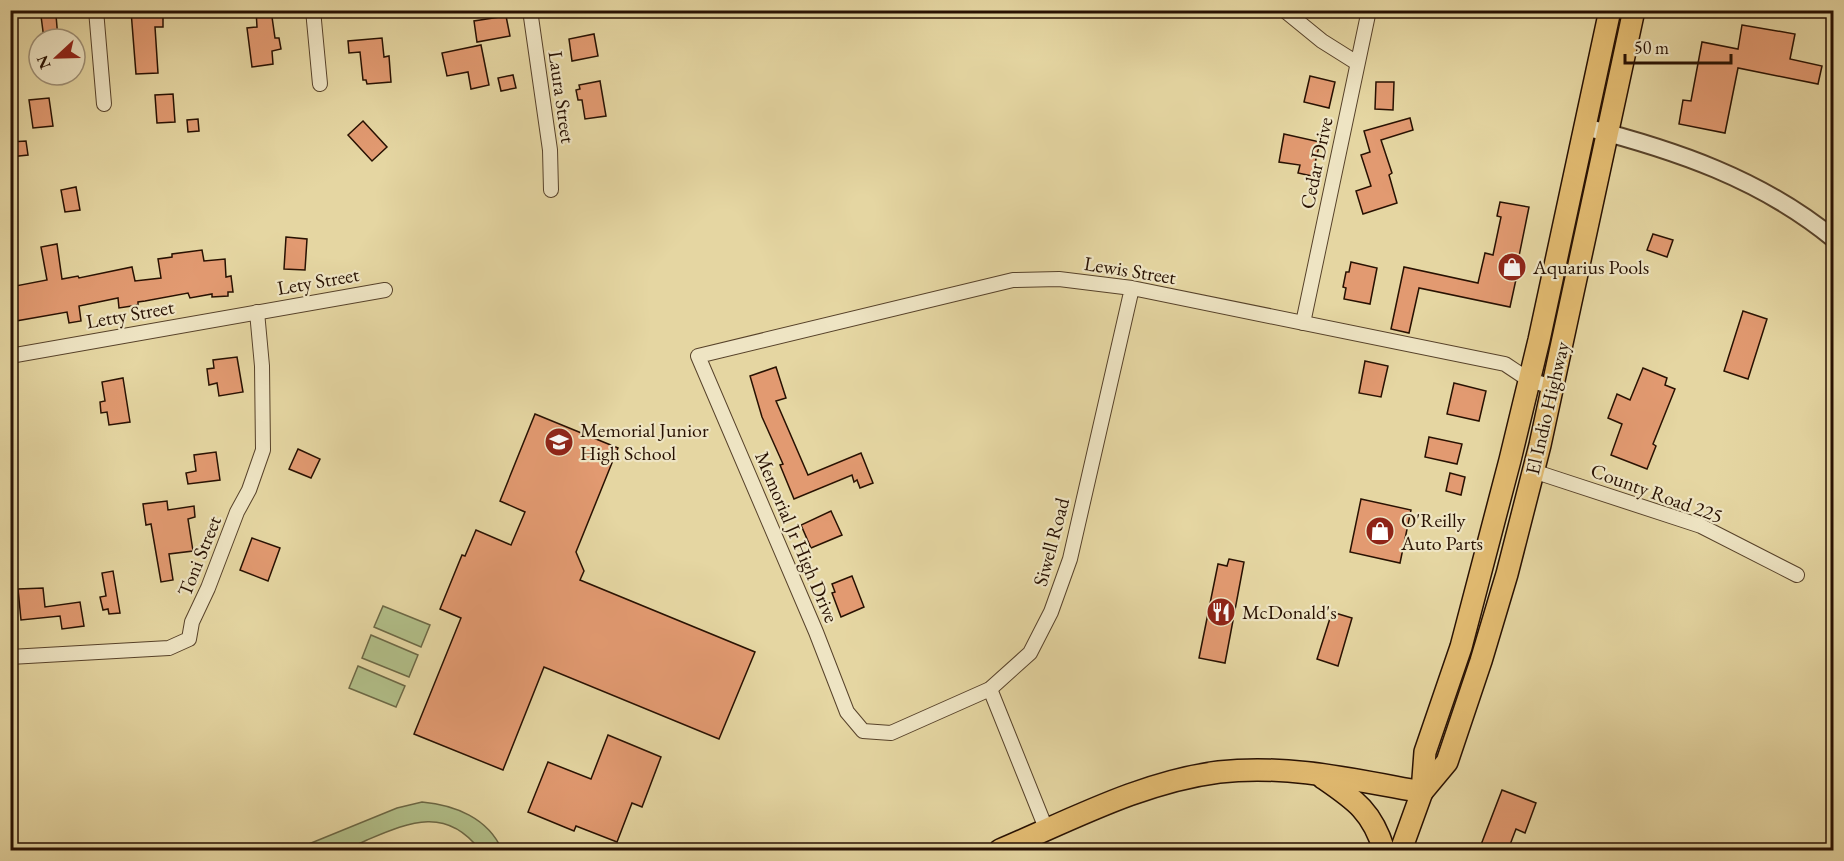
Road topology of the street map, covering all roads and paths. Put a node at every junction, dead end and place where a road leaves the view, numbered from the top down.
1 (96, 10) edge
2 (313, 10) edge
3 (530, 10) edge
4 (1284, 10) edge
5 (1369, 10) edge
6 (1610, 10) edge
7 (1634, 10) edge
8 (1357, 63) junction
9 (320, 84) dead end
10 (104, 104) dead end
11 (1585, 127) junction
12 (1608, 133) junction
13 (551, 190) dead end
14 (1833, 239) edge
15 (1132, 288) junction
16 (385, 290) dead end
17 (257, 312) junction
18 (1303, 323) junction
19 (10, 356) edge
20 (698, 356) joint
21 (1529, 380) junction
22 (1553, 387) junction
23 (1533, 471) junction
24 (1797, 575) dead end
25 (10, 657) edge
26 (990, 689) junction
27 (900, 729) joint
28 (1315, 772) junction
29 (1422, 792) junction
30 (1047, 831) junction
31 (1000, 850) edge
32 (1384, 850) edge
33 (1401, 850) edge

1 - 10 street
2 - 9 street
3 - 13 street, Laura Street
4 - 8 street
5 - 8 street, Cedar Drive
6 - 11 main road, El Indio Highway
7 - 12 main road, El Indio Highway
8 - 18 street, Cedar Drive
11 - 12 street
11 - 21 main road, El Indio Highway
12 - 14 street
12 - 22 main road, El Indio Highway
15 - 18 street, Lewis Street
15 - 20 street, Lewis Street
15 - 26 street, Siwell Road
16 - 17 street, Lety Street
17 - 19 street, Letty Street
17 - 25 street, Toni Street
18 - 21 street, Lewis Street
20 - 27 street, Memorial Jr High Drive
21 - 22 street, Lewis Street
21 - 29 main road, El Indio Highway
22 - 23 main road, El Indio Highway
23 - 24 street, County Road 225
23 - 29 main road, El Indio Highway
26 - 27 street, Siwell Road
26 - 30 street
28 - 29 main road
28 - 30 main road
28 - 32 main road
29 - 33 main road, El Indio Highway
30 - 31 main road

